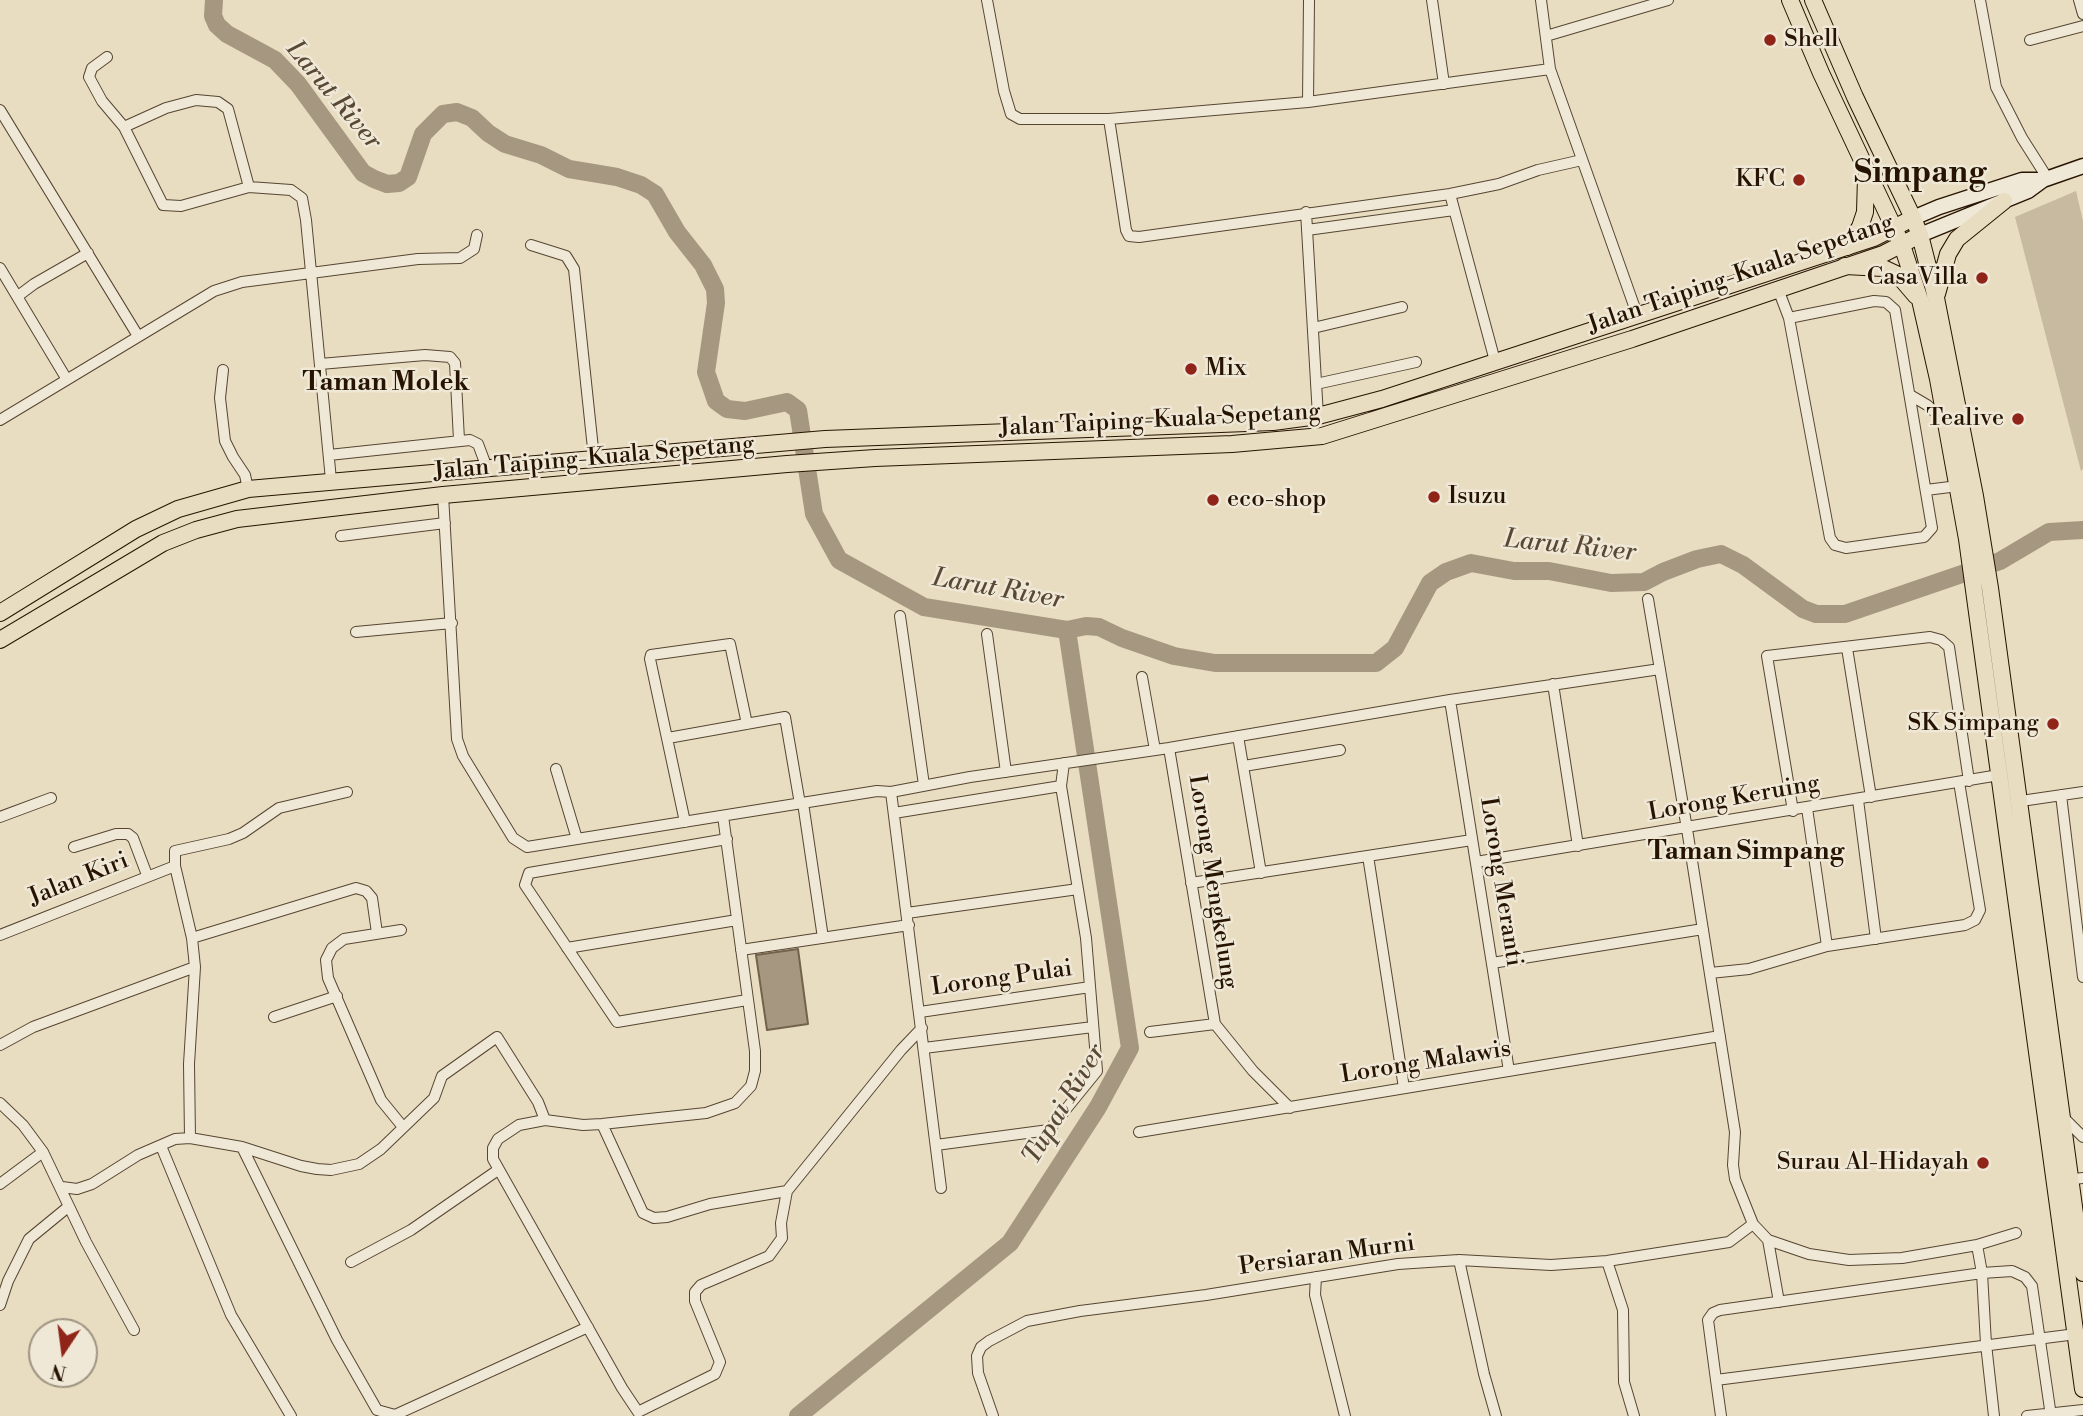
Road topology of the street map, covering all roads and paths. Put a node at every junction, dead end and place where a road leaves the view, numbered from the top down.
1 (987, 0) edge
2 (1309, 0) edge
3 (1432, 0) edge
4 (1541, 0) edge
5 (1668, 0) edge
6 (1790, 0) edge
7 (1813, 0) edge
8 (1980, 0) edge
9 (2079, 0) edge
10 (1650, 3) edge
11 (2083, 14) edge
12 (2083, 26) edge
13 (1546, 36) junction
14 (2030, 40) dead end
15 (107, 57) dead end
16 (1550, 69) junction
17 (1444, 84) junction
18 (1308, 102) junction
19 (0, 110) edge
20 (1109, 118) junction
21 (124, 127) junction
22 (1582, 160) junction
23 (2083, 166) edge
24 (1866, 169) junction
25 (2045, 179) junction
26 (249, 187) junction
27 (1450, 194) junction
28 (2004, 201) junction
29 (1454, 210) junction
30 (1306, 212) junction
31 (1913, 218) junction
32 (1893, 228) junction
33 (1307, 230) junction
34 (1920, 234) junction
35 (477, 235) dead end
36 (531, 245) dead end
37 (1902, 245) junction
38 (1847, 247) junction
39 (88, 253) junction
40 (1845, 266) junction
41 (0, 268) edge
42 (312, 274) junction
43 (1778, 289) junction
44 (18, 296) junction
45 (1937, 298) junction
46 (1920, 300) junction
47 (1402, 307) dead end
48 (1637, 314) junction
49 (1789, 318) junction
50 (1313, 328) junction
51 (138, 336) junction
52 (1494, 361) junction
53 (1416, 362) dead end
54 (320, 364) junction
55 (223, 370) dead end
56 (66, 378) junction
57 (1316, 384) junction
58 (1909, 395) junction
59 (1318, 416) junction
60 (0, 419) edge
61 (1945, 421) junction
62 (459, 440) junction
63 (329, 455) junction
64 (594, 458) junction
65 (487, 468) junction
66 (331, 481) junction
67 (1958, 486) junction
68 (248, 489) junction
69 (1926, 490) junction
70 (443, 495) junction
71 (445, 523) junction
72 (341, 536) dead end
73 (1975, 538) junction
74 (1982, 589) junction
75 (1648, 599) dead end
76 (0, 613) edge
77 (900, 616) dead end
78 (452, 623) junction
79 (356, 632) dead end
80 (988, 635) dead end
81 (0, 640) edge
82 (1847, 648) junction
83 (1660, 669) junction
84 (1142, 677) dead end
85 (1553, 684) junction
86 (1450, 700) junction
87 (747, 724) junction
88 (1238, 736) junction
89 (668, 738) junction
90 (1169, 748) junction
91 (1155, 750) junction
92 (1340, 750) dead end
93 (1069, 762) junction
94 (1244, 766) junction
95 (556, 769) dead end
96 (1006, 772) junction
97 (1999, 775) junction
98 (1964, 782) junction
99 (924, 785) junction
100 (1061, 786) junction
101 (347, 792) dead end
102 (891, 792) junction
103 (2083, 792) edge
104 (2061, 795) junction
105 (1871, 797) junction
106 (51, 798) dead end
107 (1858, 800) junction
108 (2021, 801) junction
109 (802, 803) junction
110 (1807, 808) junction
111 (1793, 811) junction
112 (894, 813) junction
113 (723, 816) junction
114 (0, 817) edge
115 (685, 822) junction
116 (1688, 829) junction
117 (577, 839) junction
118 (726, 839) junction
119 (1472, 840) junction
120 (1578, 846) junction
121 (74, 847) dead end
122 (1368, 856) junction
123 (1476, 862) junction
124 (175, 866) junction
125 (1261, 873) junction
126 (147, 876) junction
127 (1191, 883) junction
128 (1078, 890) junction
129 (907, 913) junction
130 (737, 920) junction
131 (909, 925) junction
132 (1703, 929) junction
133 (401, 930) dead end
134 (377, 933) junction
135 (0, 935) edge
136 (192, 938) junction
137 (823, 938) junction
138 (1876, 939) junction
139 (1827, 947) junction
140 (567, 948) junction
141 (741, 950) junction
142 (1492, 963) junction
143 (195, 967) junction
144 (1710, 973) junction
145 (2083, 974) edge
146 (1090, 987) junction
147 (337, 996) junction
148 (747, 1000) junction
149 (920, 1012) junction
150 (274, 1017) dead end
151 (1215, 1024) junction
152 (1093, 1027) junction
153 (922, 1028) junction
154 (1150, 1032) dead end
155 (1720, 1036) junction
156 (0, 1045) edge
157 (924, 1048) junction
158 (1508, 1071) junction
159 (1404, 1088) junction
160 (0, 1103) edge
161 (1290, 1108) junction
162 (2062, 1117) junction
163 (545, 1119) junction
164 (601, 1125) junction
165 (403, 1127) junction
166 (1139, 1132) dead end
167 (2083, 1137) edge
168 (190, 1138) junction
169 (936, 1145) junction
170 (160, 1146) junction
171 (242, 1147) junction
172 (43, 1152) junction
173 (498, 1170) junction
174 (2069, 1179) edge
175 (0, 1184) edge
176 (62, 1187) junction
177 (941, 1188) dead end
178 (787, 1191) junction
179 (68, 1207) junction
180 (1753, 1224) junction
181 (2016, 1233) dead end
182 (2081, 1239) edge
183 (1768, 1240) junction
184 (1977, 1245) junction
185 (1459, 1260) junction
186 (1606, 1261) junction
187 (351, 1262) dead end
188 (1982, 1273) junction
189 (2083, 1273) edge
190 (1315, 1277) junction
191 (1779, 1302) junction
192 (0, 1305) edge
193 (588, 1327) junction
194 (134, 1330) dead end
195 (2076, 1334) junction
196 (2040, 1338) junction
197 (1986, 1344) junction
198 (1716, 1380) junction
199 (2083, 1388) edge
200 (2083, 1410) edge
201 (2051, 1415) edge
202 (291, 1416) edge
203 (993, 1416) edge
204 (1345, 1416) edge
205 (1496, 1416) edge
206 (1634, 1416) edge
207 (1721, 1416) edge
208 (1994, 1416) edge
209 (2027, 1416) edge

1 - 20 street
2 - 18 street
3 - 17 street
4 - 13 street
5 - 10 street
6 - 24 main road
7 - 31 main road
8 - 25 street
9 - 11 street
10 - 13 street
12 - 14 street
13 - 16 street
15 - 21 street
16 - 17 street
16 - 22 street
17 - 18 street
18 - 20 street
19 - 39 street
20 - 30 street
21 - 26 street
21 - 26 street
22 - 27 street
22 - 48 street
23 - 25 main road
24 - 32 main road
24 - 38 main road
25 - 28 main road, Jalan Taiping-Kuala Sepetang
25 - 31 main road, Jalan Taiping-Kuala Sepetang
26 - 42 street
27 - 29 street
27 - 30 street
28 - 34 main road, Jalan Taiping-Kuala Sepetang
28 - 45 main road
29 - 33 street
29 - 52 street
30 - 33 street
31 - 32 main road, Jalan Taiping-Kuala Sepetang
31 - 34 main road
32 - 37 main road
32 - 38 main road, Jalan Taiping-Kuala Sepetang
33 - 50 street
34 - 37 main road, Jalan Taiping-Kuala Sepetang
34 - 45 main road
35 - 42 street
36 - 64 street
37 - 40 main road, Jalan Taiping-Kuala Sepetang
37 - 46 main road
38 - 48 main road, Jalan Taiping-Kuala Sepetang
39 - 44 street
39 - 51 street
40 - 43 main road, Jalan Taiping-Kuala Sepetang
40 - 46 main road
41 - 44 street
42 - 51 street
42 - 54 street
43 - 49 street
43 - 70 main road, Jalan Taiping-Kuala Sepetang
44 - 56 street
45 - 73 main road
46 - 61 main road
47 - 50 street
48 - 52 main road, Jalan Taiping-Kuala Sepetang
49 - 58 street
49 - 69 street
50 - 57 street
51 - 56 street
52 - 59 main road, Jalan Taiping-Kuala Sepetang
53 - 57 street
54 - 62 street
54 - 63 street
55 - 68 street
56 - 60 street
57 - 59 street
58 - 61 street
58 - 69 street
59 - 64 main road, Jalan Taiping-Kuala Sepetang
61 - 67 main road
62 - 63 street
62 - 65 street
63 - 66 street
64 - 65 main road, Jalan Taiping-Kuala Sepetang
65 - 66 main road, Jalan Taiping-Kuala Sepetang
66 - 68 main road, Jalan Taiping-Kuala Sepetang
67 - 69 street
67 - 73 main road
68 - 76 main road, Jalan Taiping-Kuala Sepetang
70 - 71 street
70 - 81 main road, Jalan Taiping-Kuala Sepetang
71 - 72 street
71 - 78 street
73 - 74 main road
74 - 97 main road
74 - 108 main road
75 - 83 street
77 - 99 street
78 - 79 street
78 - 117 street
80 - 96 street
82 - 98 street
82 - 105 street
82 - 111 street
83 - 85 street
83 - 116 street
84 - 91 street
85 - 86 street
85 - 120 street
86 - 88 street
86 - 119 street, Lorong Meranti
87 - 89 street
87 - 89 street
87 - 109 street
88 - 90 street
88 - 94 street
89 - 115 street
90 - 91 street
90 - 127 street, Lorong Mengkelung
91 - 93 street
92 - 94 street
93 - 96 street
93 - 100 street
94 - 125 street
95 - 117 street
96 - 99 street
97 - 98 street, Lorong Keruing
97 - 174 main road
98 - 105 street, Lorong Keruing
98 - 138 street
99 - 102 street
100 - 112 street
100 - 128 street
101 - 124 street
102 - 109 street
102 - 112 street
103 - 104 street
104 - 108 street
104 - 145 street
105 - 107 street, Lorong Keruing
106 - 114 street
107 - 110 street, Lorong Keruing
107 - 138 street
108 - 162 main road
109 - 113 street
109 - 137 street
110 - 111 street, Lorong Keruing
110 - 139 street
111 - 116 street, Lorong Keruing
112 - 129 street
113 - 115 street
113 - 118 street
115 - 117 street
116 - 120 street, Lorong Keruing
116 - 132 street
118 - 130 street
118 - 140 street
119 - 122 street
119 - 123 street, Lorong Meranti
120 - 123 street, Lorong Keruing
121 - 126 street
122 - 125 street
122 - 159 street
123 - 142 street, Lorong Meranti
124 - 126 street, Jalan Kiri
124 - 136 street
125 - 127 street
126 - 135 street, Jalan Kiri
127 - 151 street, Lorong Mengkelung
128 - 129 street
128 - 146 street
129 - 131 street
130 - 140 street
130 - 141 street
131 - 137 street
131 - 149 street
132 - 142 street
132 - 144 street
133 - 134 street
134 - 136 street
134 - 147 street
136 - 143 street
137 - 141 street
138 - 139 street
139 - 144 street
140 - 148 street
141 - 148 street
142 - 158 street, Lorong Meranti
143 - 156 street
143 - 168 street
144 - 155 street
146 - 149 street, Lorong Pulai
146 - 152 street
147 - 150 street
147 - 165 street
148 - 164 street
149 - 153 street
151 - 154 street
151 - 161 street
152 - 157 street
152 - 169 street
153 - 157 street
153 - 178 street
155 - 158 street, Lorong Malawis
155 - 180 street
157 - 169 street
158 - 159 street, Lorong Malawis
159 - 161 street, Lorong Malawis
160 - 172 street
161 - 166 street, Lorong Malawis
162 - 167 street
162 - 174 main road
163 - 164 street
163 - 165 street
163 - 173 street
164 - 178 street
165 - 171 street
168 - 170 street
168 - 171 street
169 - 177 street
170 - 176 street
170 - 202 street
171 - 193 street
172 - 175 street
172 - 176 street
173 - 187 street
173 - 193 street
174 - 182 main road
174 - 195 main road
176 - 179 street
178 - 193 street
179 - 192 street
179 - 194 street
180 - 183 street
180 - 186 street, Persiaran Murni
181 - 184 street
182 - 189 main road
183 - 184 street
183 - 191 street
184 - 188 street
185 - 186 street, Persiaran Murni
185 - 190 street, Persiaran Murni
185 - 205 street
186 - 206 street
188 - 191 street
188 - 196 street
188 - 197 street
190 - 203 street, Persiaran Murni
190 - 204 street
191 - 198 street
195 - 196 street
195 - 199 main road
196 - 197 street
196 - 201 street
197 - 198 street
197 - 208 street
198 - 207 street
200 - 201 street
201 - 209 street

